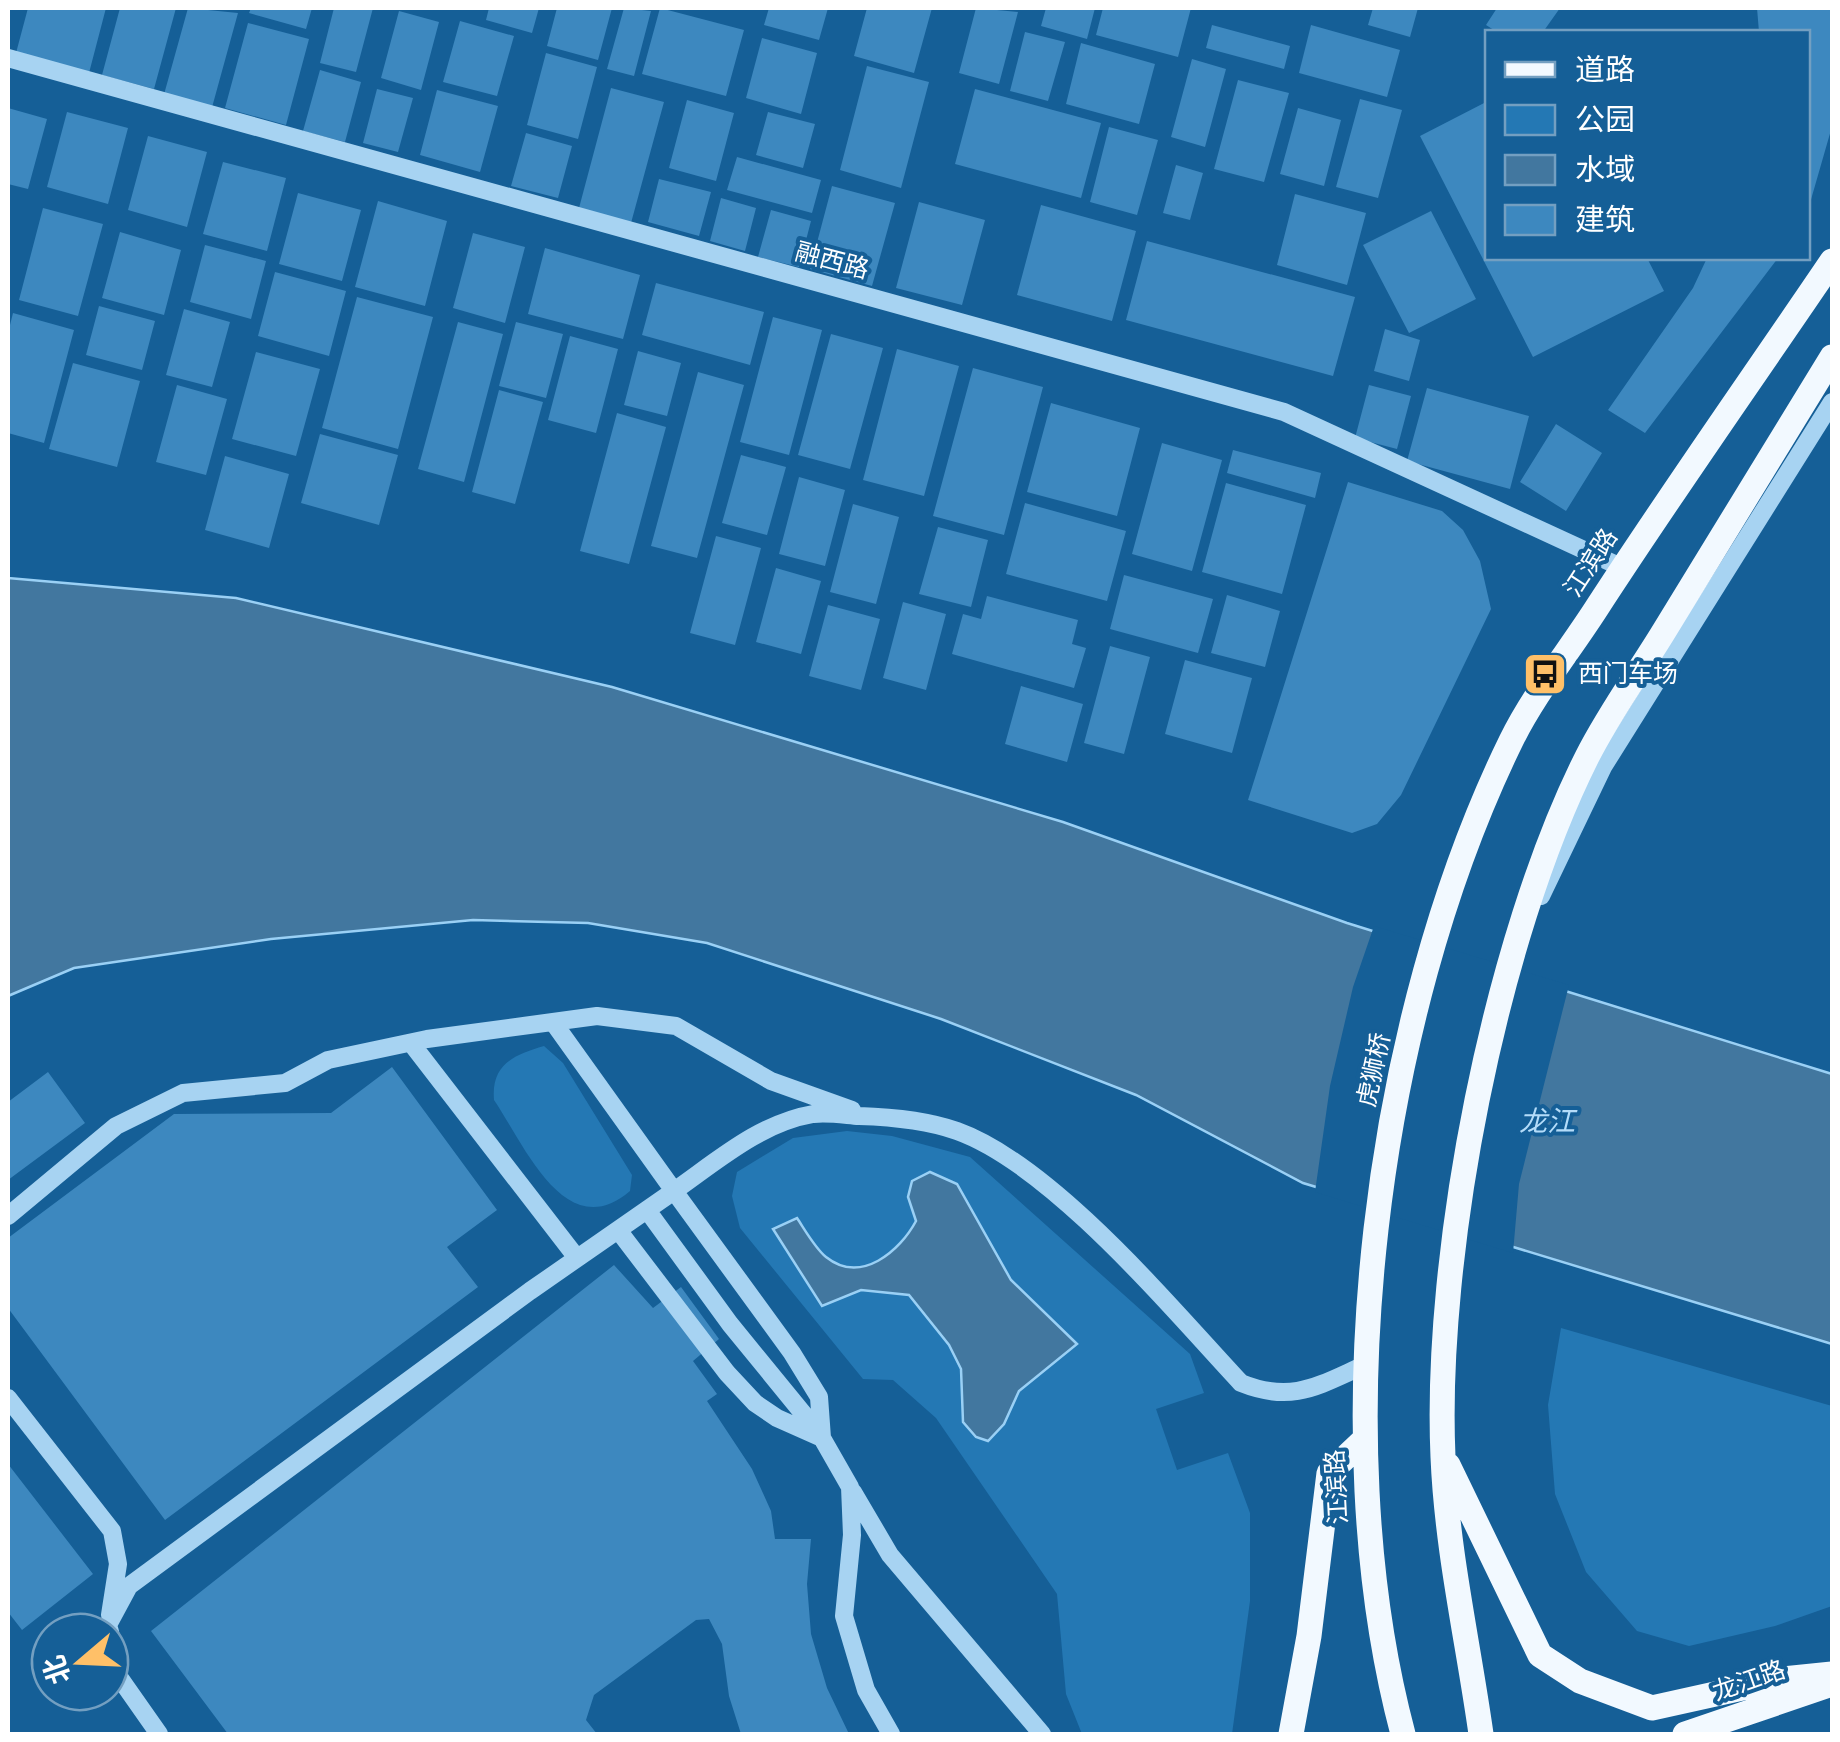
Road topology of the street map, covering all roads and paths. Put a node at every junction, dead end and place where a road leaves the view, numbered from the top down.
1 (8, 58) edge
2 (1832, 261) edge
3 (1832, 357) edge
4 (1832, 402) edge
5 (1622, 568) junction
6 (1441, 921) joint
7 (1518, 945) junction
8 (553, 1022) junction
9 (411, 1042) junction
10 (871, 1116) junction
11 (674, 1191) junction
12 (647, 1210) junction
13 (8, 1216) edge
14 (618, 1230) junction
15 (1375, 1233) joint
16 (577, 1258) junction
17 (1366, 1364) junction
18 (8, 1398) edge
19 (822, 1438) junction
20 (1365, 1439) junction
21 (1443, 1456) junction
22 (850, 1488) junction
23 (112, 1612) edge
24 (118, 1612) edge
25 (1832, 1674) edge
26 (1832, 1684) edge
27 (130, 1693) edge
28 (159, 1734) edge
29 (891, 1734) edge
30 (1042, 1734) edge
31 (1291, 1734) edge
32 (1403, 1734) edge
33 (1481, 1734) edge
34 (1685, 1734) edge

1 - 5 street, 融西路
2 - 5 main road, 江滨路
3 - 7 main road
4 - 7 street
5 - 6 main road, 江滨路
6 - 15 main road, 虎狮桥
7 - 21 main road
8 - 9 street
8 - 10 street
8 - 11 street
9 - 13 street
9 - 16 street
10 - 11 street
10 - 17 street
11 - 12 street
11 - 19 street
12 - 14 street
12 - 19 street
14 - 16 street
14 - 19 street
15 - 17 main road, 江滨路
16 - 24 street
17 - 20 main road, 江滨路
18 - 23 street
19 - 22 street
20 - 31 main road
20 - 32 main road, 江滨路
21 - 25 main road
21 - 33 main road
22 - 29 street
22 - 30 street
26 - 34 main road, 龙江路
27 - 28 street

